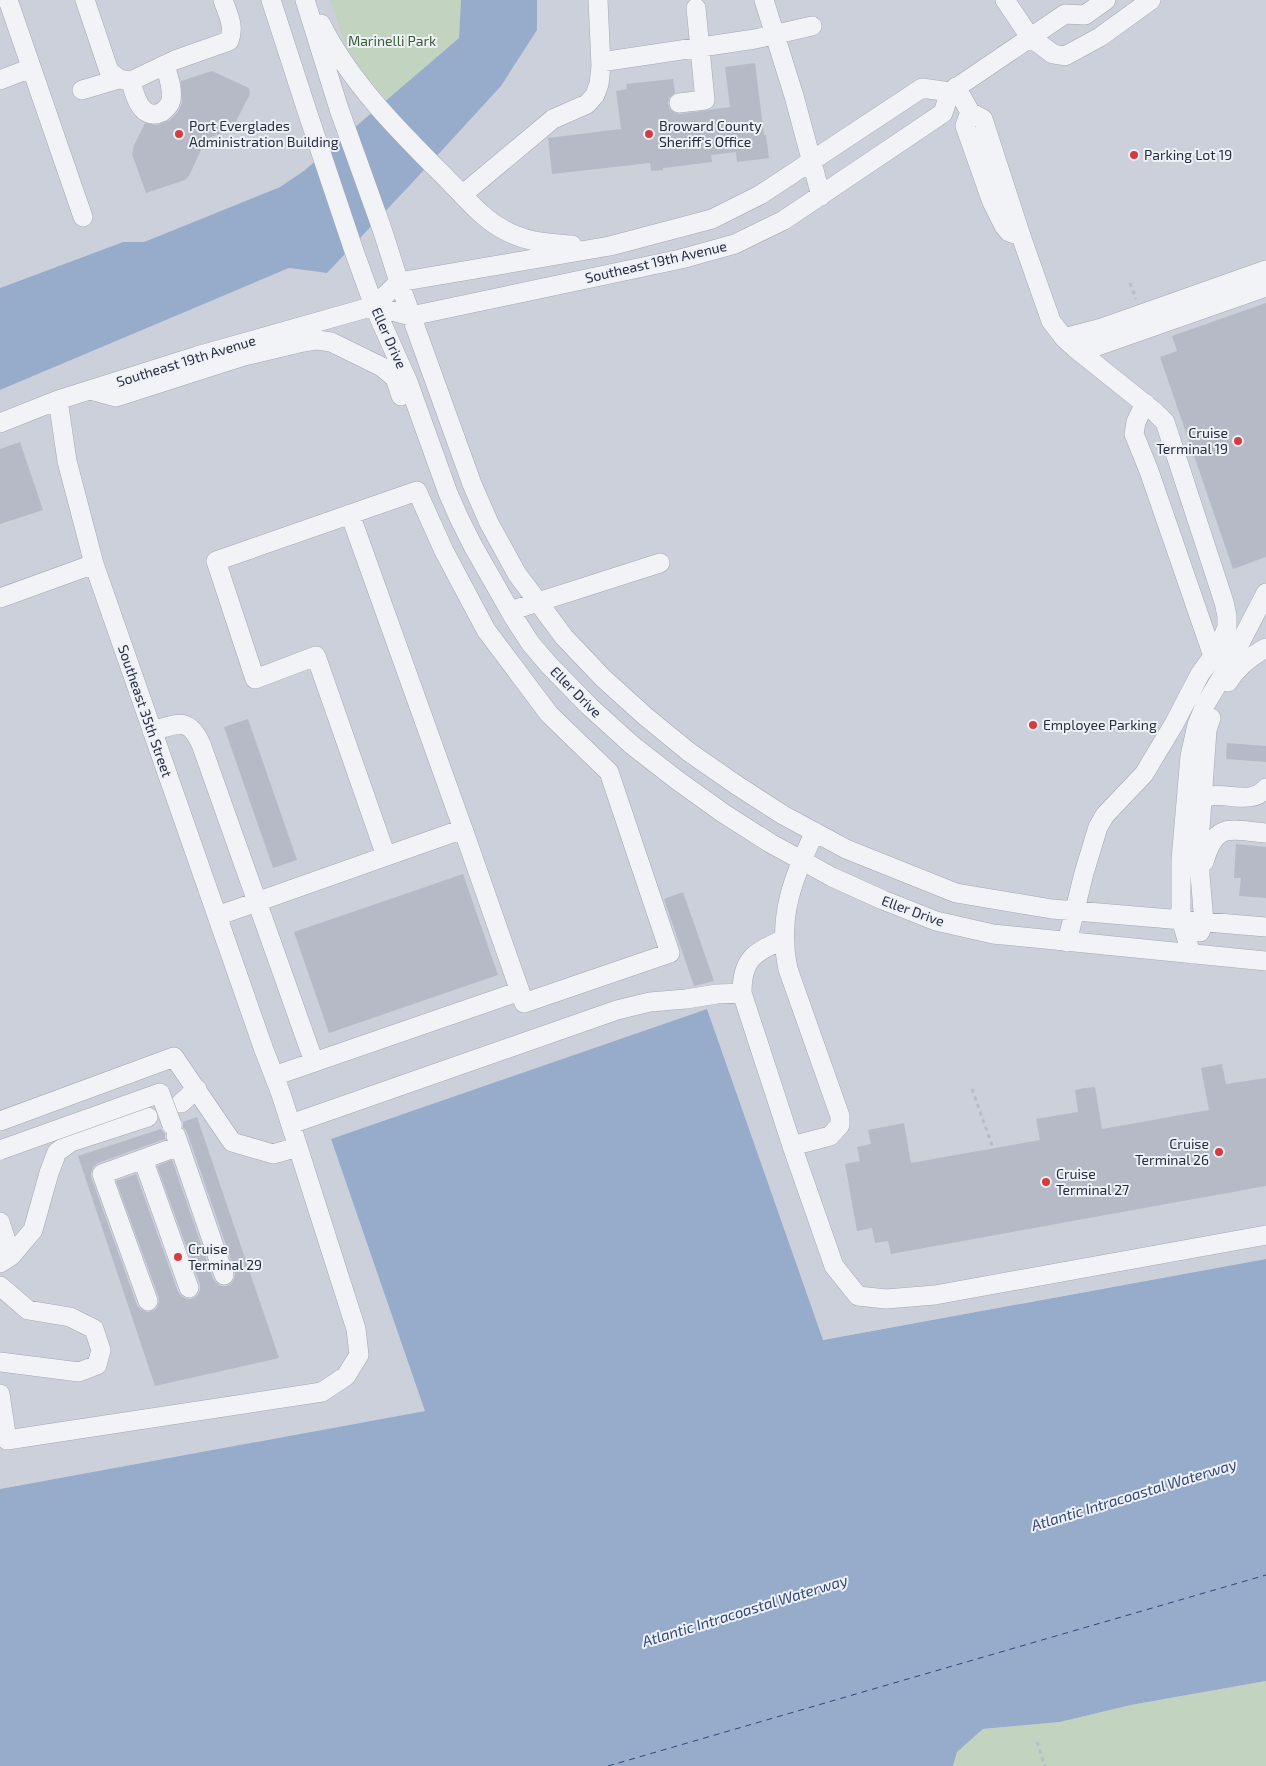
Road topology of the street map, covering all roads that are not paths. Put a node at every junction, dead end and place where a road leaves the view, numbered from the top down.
1 (8, 0) edge
2 (85, 0) edge
3 (222, 0) edge
4 (272, 0) edge
5 (307, 0) edge
6 (598, 0) edge
7 (764, 0) edge
8 (1005, 0) edge
9 (1106, 0) edge
10 (1151, 0) edge
11 (1066, 7) edge
12 (696, 8) dead end
13 (812, 26) dead end
14 (775, 35) junction
15 (1030, 38) junction
16 (700, 47) junction
17 (601, 62) junction
18 (165, 65) junction
19 (32, 68) junction
20 (0, 80) edge
21 (125, 80) junction
22 (82, 90) dead end
23 (953, 90) junction
24 (679, 103) dead end
25 (811, 161) junction
26 (462, 195) junction
27 (821, 196) junction
28 (83, 217) dead end
29 (610, 246) junction
30 (1266, 270) edge
31 (399, 282) junction
32 (1266, 287) edge
33 (374, 306) junction
34 (411, 316) junction
35 (1064, 338) junction
36 (1080, 352) junction
37 (91, 390) junction
38 (58, 400) junction
39 (1145, 403) junction
40 (0, 423) edge
41 (440, 471) junction
42 (350, 514) junction
43 (660, 563) dead end
44 (94, 564) junction
45 (1266, 593) edge
46 (0, 598) edge
47 (538, 602) junction
48 (510, 611) junction
49 (1266, 648) edge
50 (1213, 656) junction
51 (152, 731) junction
52 (1266, 788) edge
53 (1202, 800) junction
54 (1185, 811) junction
55 (463, 829) junction
56 (815, 832) junction
57 (1266, 833) edge
58 (386, 856) junction
59 (801, 860) junction
60 (1200, 875) junction
61 (256, 902) junction
62 (1075, 910) junction
63 (217, 916) junction
64 (1181, 919) junction
65 (1204, 922) junction
66 (1266, 927) edge
67 (784, 939) junction
68 (1067, 942) junction
69 (1191, 954) junction
70 (1266, 961) edge
71 (520, 991) junction
72 (742, 993) junction
73 (314, 1062) junction
74 (274, 1076) junction
75 (197, 1089) junction
76 (181, 1104) dead end
77 (148, 1117) dead end
78 (0, 1121) edge
79 (64, 1123) junction
80 (291, 1124) junction
81 (179, 1146) junction
82 (792, 1146) junction
83 (298, 1147) junction
84 (0, 1150) edge
85 (143, 1159) junction
86 (1, 1226) edge
87 (1266, 1235) edge
88 (6, 1260) edge
89 (224, 1275) dead end
90 (0, 1286) edge
91 (188, 1288) dead end
92 (148, 1301) dead end
93 (0, 1362) edge
94 (0, 1394) edge

1 - 19 street
2 - 21 street
3 - 18 street
4 - 33 street, Eller Drive
5 - 26 street
5 - 31 street, Eller Drive
6 - 17 street
7 - 14 street
8 - 15 street
9 - 11 street
10 - 15 street
11 - 15 street
12 - 16 street
13 - 14 street
14 - 16 street
14 - 25 street
15 - 23 street
16 - 17 street
16 - 24 street
17 - 26 street
18 - 21 street
18 - 21 street
19 - 20 street
19 - 28 street
21 - 22 street
23 - 25 street, Southeast 19th Avenue
23 - 27 street, Southeast 19th Avenue
23 - 35 street
25 - 27 street
25 - 29 street, Southeast 19th Avenue
26 - 29 street
27 - 34 street, Southeast 19th Avenue
29 - 31 street, Southeast 19th Avenue
30 - 35 street
31 - 33 street, Southeast 19th Avenue
31 - 34 street, Eller Drive
32 - 36 street
33 - 34 street, Southeast 19th Avenue
33 - 37 street, Southeast 19th Avenue
33 - 41 street, Eller Drive
34 - 47 street, Eller Drive
35 - 36 street
36 - 39 street
37 - 38 street, Southeast 19th Avenue
37 - 41 street
38 - 40 street, Southeast 19th Avenue
38 - 44 street, Southeast 35th Street
39 - 50 street
39 - 50 street
41 - 48 street, Eller Drive
42 - 55 street
42 - 58 street
42 - 71 street
43 - 47 street
44 - 46 street
44 - 51 street, Southeast 35th Street
45 - 54 street
47 - 48 street
47 - 56 street, Eller Drive
48 - 59 street, Eller Drive
49 - 53 street
50 - 62 street
51 - 61 street
51 - 63 street, Southeast 35th Street
52 - 53 street
53 - 54 street
53 - 60 street
54 - 64 street
55 - 58 street
55 - 71 street
56 - 59 street
56 - 62 street, Eller Drive
57 - 60 street
58 - 61 street
59 - 67 street
59 - 68 street, Eller Drive
60 - 65 street
61 - 63 street
61 - 73 street
62 - 64 street, Eller Drive
62 - 68 street
63 - 74 street, Southeast 35th Street
64 - 65 street, Eller Drive
64 - 69 street
65 - 66 street, Eller Drive
65 - 69 street
67 - 72 street
67 - 82 street
68 - 69 street, Eller Drive
69 - 70 street, Eller Drive
71 - 73 street
72 - 80 street
72 - 82 street
73 - 74 street
74 - 80 street, Southeast 35th Street
75 - 76 street
75 - 79 street
75 - 83 street
77 - 79 street
78 - 79 street
79 - 88 street
80 - 83 street, Southeast 35th Street
81 - 84 street, bridge
81 - 85 street
81 - 89 street
82 - 87 street
83 - 94 street, Southeast 35th Street
85 - 91 street
85 - 92 street
86 - 88 street
90 - 93 street

